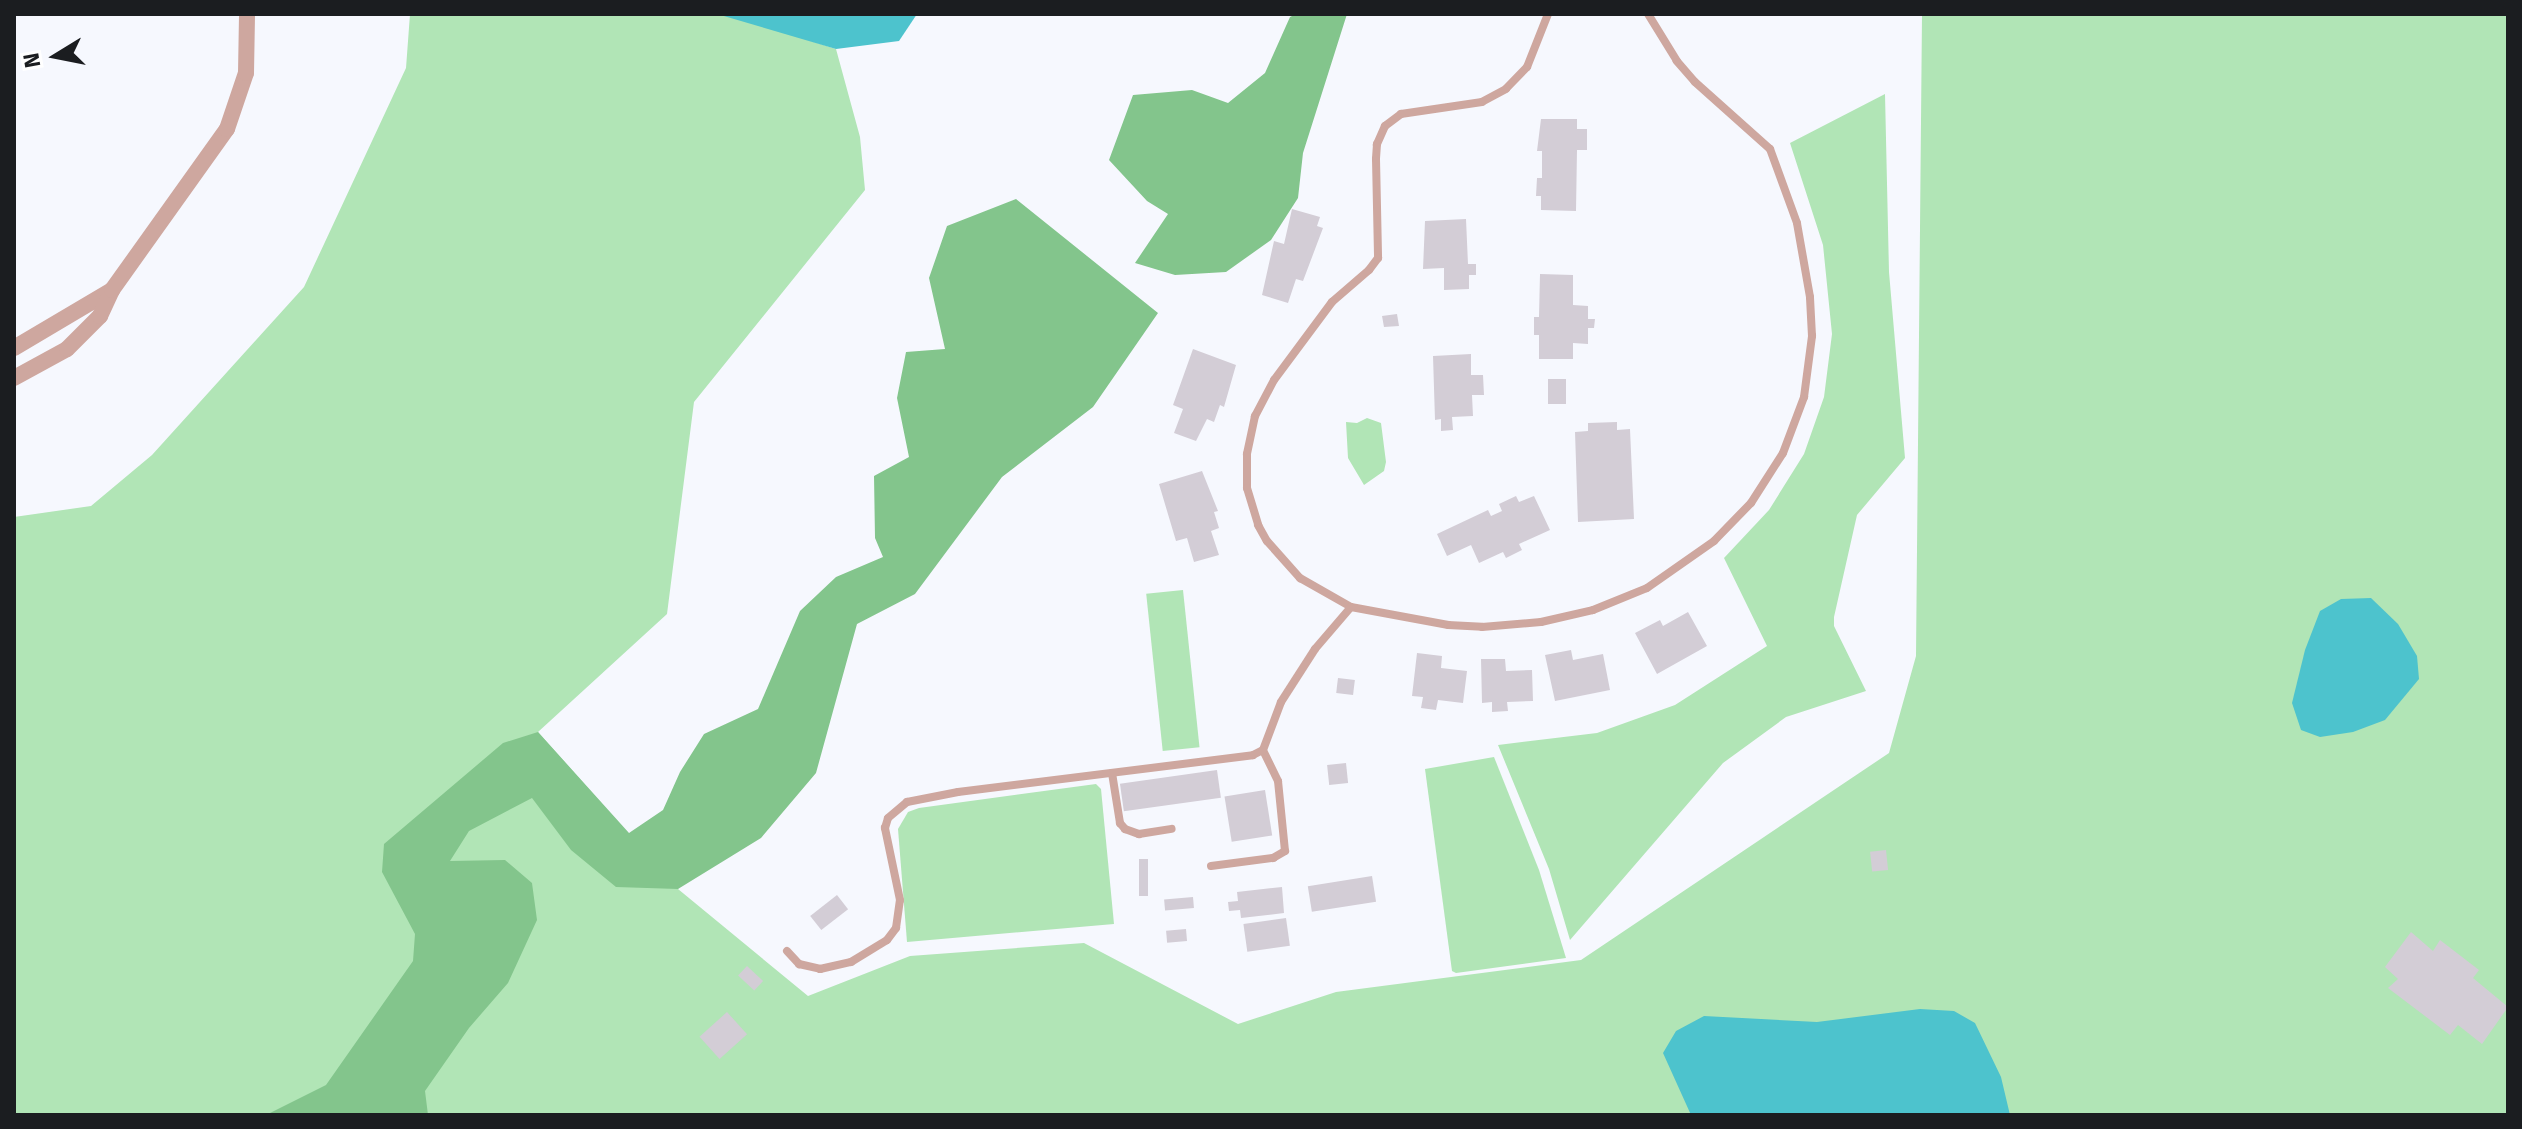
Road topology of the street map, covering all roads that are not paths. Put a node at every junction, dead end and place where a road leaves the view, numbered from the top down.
1 (1548, 14) edge
2 (1648, 14) edge
3 (247, 15) edge
4 (112, 290) junction
5 (14, 348) edge
6 (14, 378) edge
7 (1351, 607) junction
8 (1263, 750) junction
9 (1112, 773) junction
10 (1172, 829) dead end
11 (1211, 866) dead end
12 (787, 951) dead end

1 - 7 lane
2 - 7 lane
3 - 4 street
4 - 5 street
4 - 6 street
7 - 8 lane
8 - 9 lane
8 - 11 lane
9 - 10 lane
9 - 12 lane

